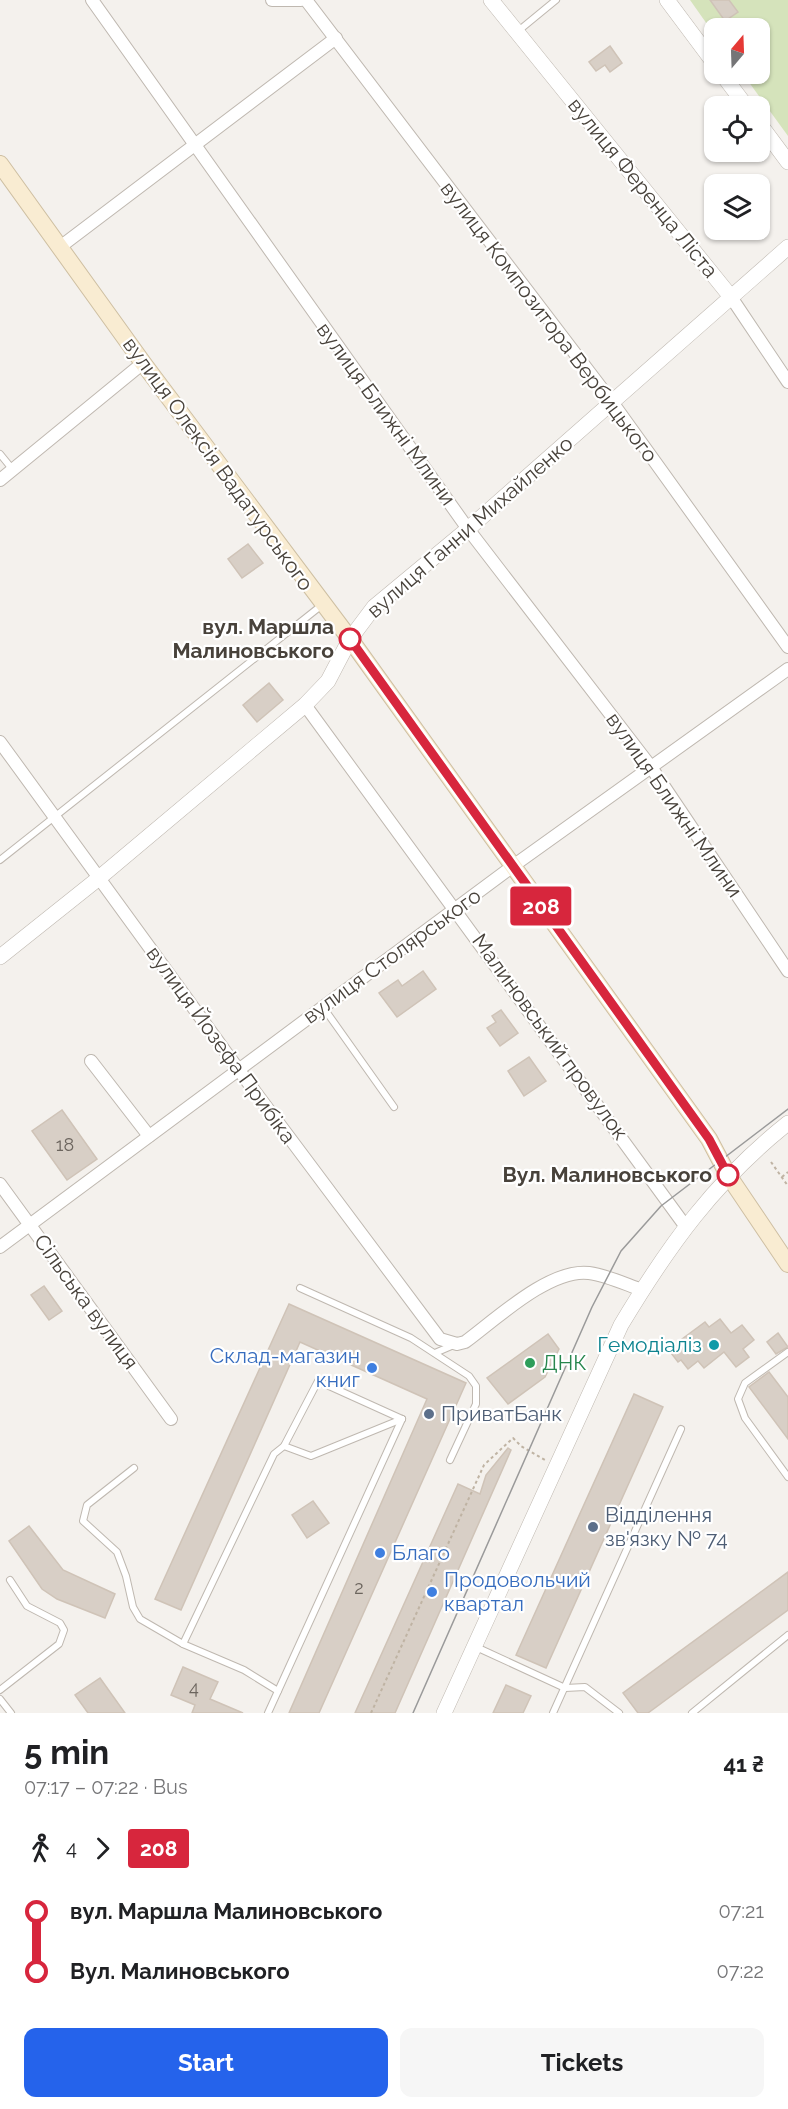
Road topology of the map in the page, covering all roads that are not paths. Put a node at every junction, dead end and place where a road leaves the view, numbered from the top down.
1 (92, 0) edge
2 (272, 0) edge
3 (301, 0) edge
4 (306, 0) edge
5 (491, 0) edge
6 (556, 0) edge
7 (667, 0) edge
8 (516, 32) junction
9 (336, 38) junction
10 (704, 50) edge
11 (770, 138) edge
12 (194, 144) junction
13 (788, 162) edge
14 (0, 164) edge
15 (60, 247) junction
16 (788, 247) edge
17 (732, 297) junction
18 (143, 363) junction
19 (788, 382) edge
20 (612, 402) junction
21 (0, 454) edge
22 (13, 470) junction
23 (0, 480) edge
24 (468, 529) junction
25 (322, 604) junction
26 (350, 639) junction
27 (788, 646) edge
28 (788, 669) edge
29 (305, 705) junction
30 (0, 742) edge
31 (651, 767) junction
32 (56, 817) junction
33 (0, 860) edge
34 (513, 866) junction
35 (99, 878) junction
36 (456, 909) junction
37 (0, 957) edge
38 (788, 971) edge
39 (323, 1007) junction
40 (91, 1061) dead end
41 (238, 1069) junction
42 (394, 1107) dead end
43 (788, 1123) edge
44 (149, 1136) junction
45 (728, 1175) junction
46 (0, 1184) edge
47 (30, 1225) junction
48 (686, 1227) junction
49 (0, 1247) edge
50 (788, 1264) edge
51 (300, 1288) dead end
52 (642, 1290) junction
53 (452, 1343) junction
54 (788, 1352) edge
55 (435, 1353) junction
56 (171, 1419) dead end
57 (402, 1419) junction
58 (681, 1429) dead end
59 (284, 1446) junction
60 (450, 1461) dead end
61 (134, 1468) dead end
62 (788, 1477) edge
63 (10, 1580) dead end
64 (788, 1635) edge
65 (183, 1644) junction
66 (475, 1647) junction
67 (565, 1689) junction
68 (0, 1690) edge
69 (278, 1691) junction
70 (0, 1699) edge
71 (11, 1713) edge
72 (268, 1713) edge
73 (444, 1713) edge
74 (553, 1713) edge
75 (619, 1713) edge
76 (692, 1713) edge

1 - 12 street, вулиця Ближні Млини
2 - 3 street
4 - 9 street, вулиця Композитора Вербицького
5 - 8 street, вулиця Ференца Ліста
6 - 8 lane
7 - 10 street
8 - 17 street, вулиця Ференца Ліста
9 - 12 street
9 - 20 street, вулиця Композитора Вербицького
11 - 13 street
12 - 15 street
12 - 24 street, вулиця Ближні Млини
14 - 15 main road, вулиця Олексія Вадатурського
15 - 18 main road, вулиця Олексія Вадатурського
16 - 17 street, вулиця Ганни Михайленко
17 - 19 street, вулиця Ференца Ліста
17 - 20 street, вулиця Ганни Михайленко
18 - 22 street
18 - 25 main road, вулиця Олексія Вадатурського
20 - 24 street, вулиця Ганни Михайленко
20 - 27 street, вулиця Композитора Вербицького
21 - 22 lane
22 - 23 street
24 - 26 street, вулиця Ганни Михайленко
24 - 31 street, вулиця Ближні Млини
25 - 26 main road, вулиця Олексія Вадатурського
25 - 32 lane
26 - 29 street, вулиця Ганни Михайленко
26 - 34 main road, вулиця Олексія Вадатурського
28 - 31 street, вулиця Столярського
29 - 35 street, вулиця Ганни Михайленко
29 - 36 street, Малиновський провулок
30 - 32 street, вулиця Йозефа Прибіка
31 - 34 street, вулиця Столярського
31 - 38 street, вулиця Ближні Млини
32 - 33 lane
32 - 35 street, вулиця Йозефа Прибіка
34 - 36 street, вулиця Столярського
34 - 45 main road, вулиця Олексія Вадатурського
35 - 37 street, вулиця Ганни Михайленко
35 - 41 street, вулиця Йозефа Прибіка
36 - 39 street, вулиця Столярського
36 - 48 street, Малиновський провулок
39 - 41 street, вулиця Столярського
39 - 42 lane
40 - 44 street
41 - 44 street, вулиця Столярського
41 - 53 street, вулиця Йозефа Прибіка
43 - 45 street
44 - 47 street, вулиця Столярського
45 - 48 street
45 - 50 main road, вулиця Олексія Вадатурського
46 - 47 street, Сільська вулиця
47 - 49 street, вулиця Столярського
47 - 56 street, Сільська вулиця
48 - 52 street
51 - 55 lane
52 - 53 street
52 - 66 street
53 - 55 lane
54 - 62 lane
55 - 60 lane
57 - 59 lane
57 - 59 lane
57 - 69 lane
58 - 67 lane
59 - 65 lane
61 - 65 lane
63 - 68 lane
64 - 76 lane
65 - 69 lane
66 - 67 lane
66 - 73 street
67 - 74 lane
67 - 75 lane
69 - 72 lane
70 - 71 lane

